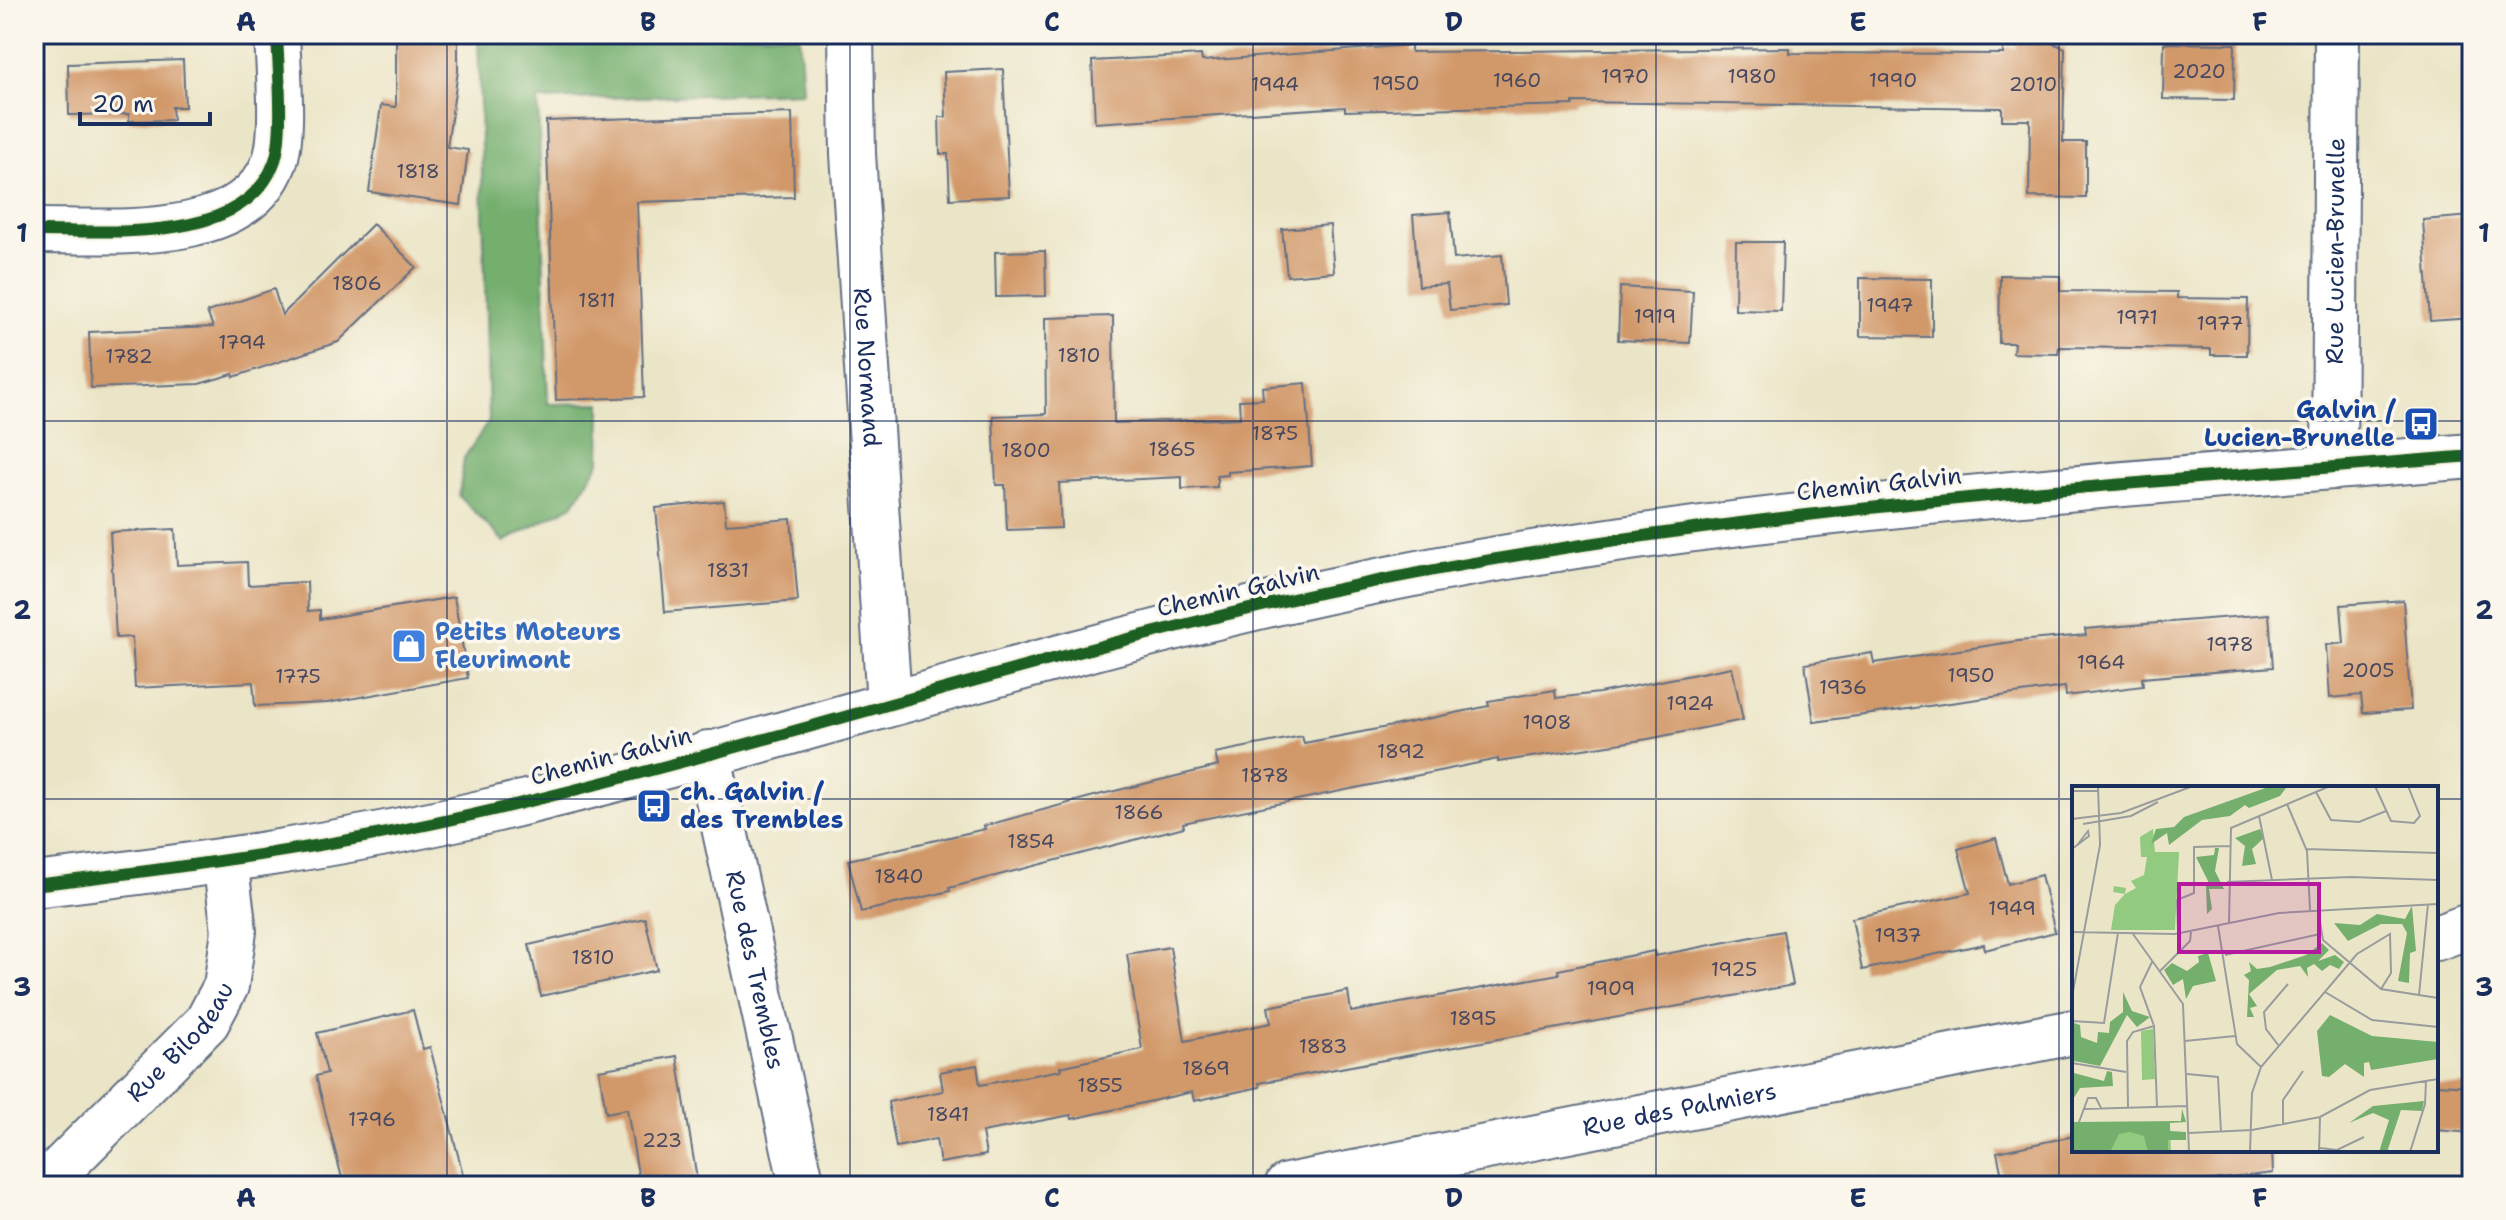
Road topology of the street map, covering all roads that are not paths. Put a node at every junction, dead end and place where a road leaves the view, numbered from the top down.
1 (277, 34) edge
2 (851, 34) edge
3 (2337, 34) edge
4 (34, 231) edge
5 (2472, 456) edge
6 (2334, 467) junction
7 (889, 703) junction
8 (708, 753) junction
9 (225, 860) junction
10 (34, 885) edge
11 (2472, 925) edge
12 (2438, 937) edge
13 (2072, 1032) edge
14 (43, 1186) edge
15 (802, 1186) edge
16 (1287, 1186) edge

1 - 4 street
2 - 7 street, Rue Normand
3 - 6 street, Rue Lucien-Brunelle
5 - 6 street, Chemin Galvin
6 - 7 street, Chemin Galvin
7 - 8 street, Chemin Galvin
8 - 9 street, Chemin Galvin
8 - 15 street, Rue des Trembles
9 - 10 street, Chemin Galvin
9 - 14 street, Rue Bilodeau
11 - 12 street
13 - 16 street, Rue des Palmiers

